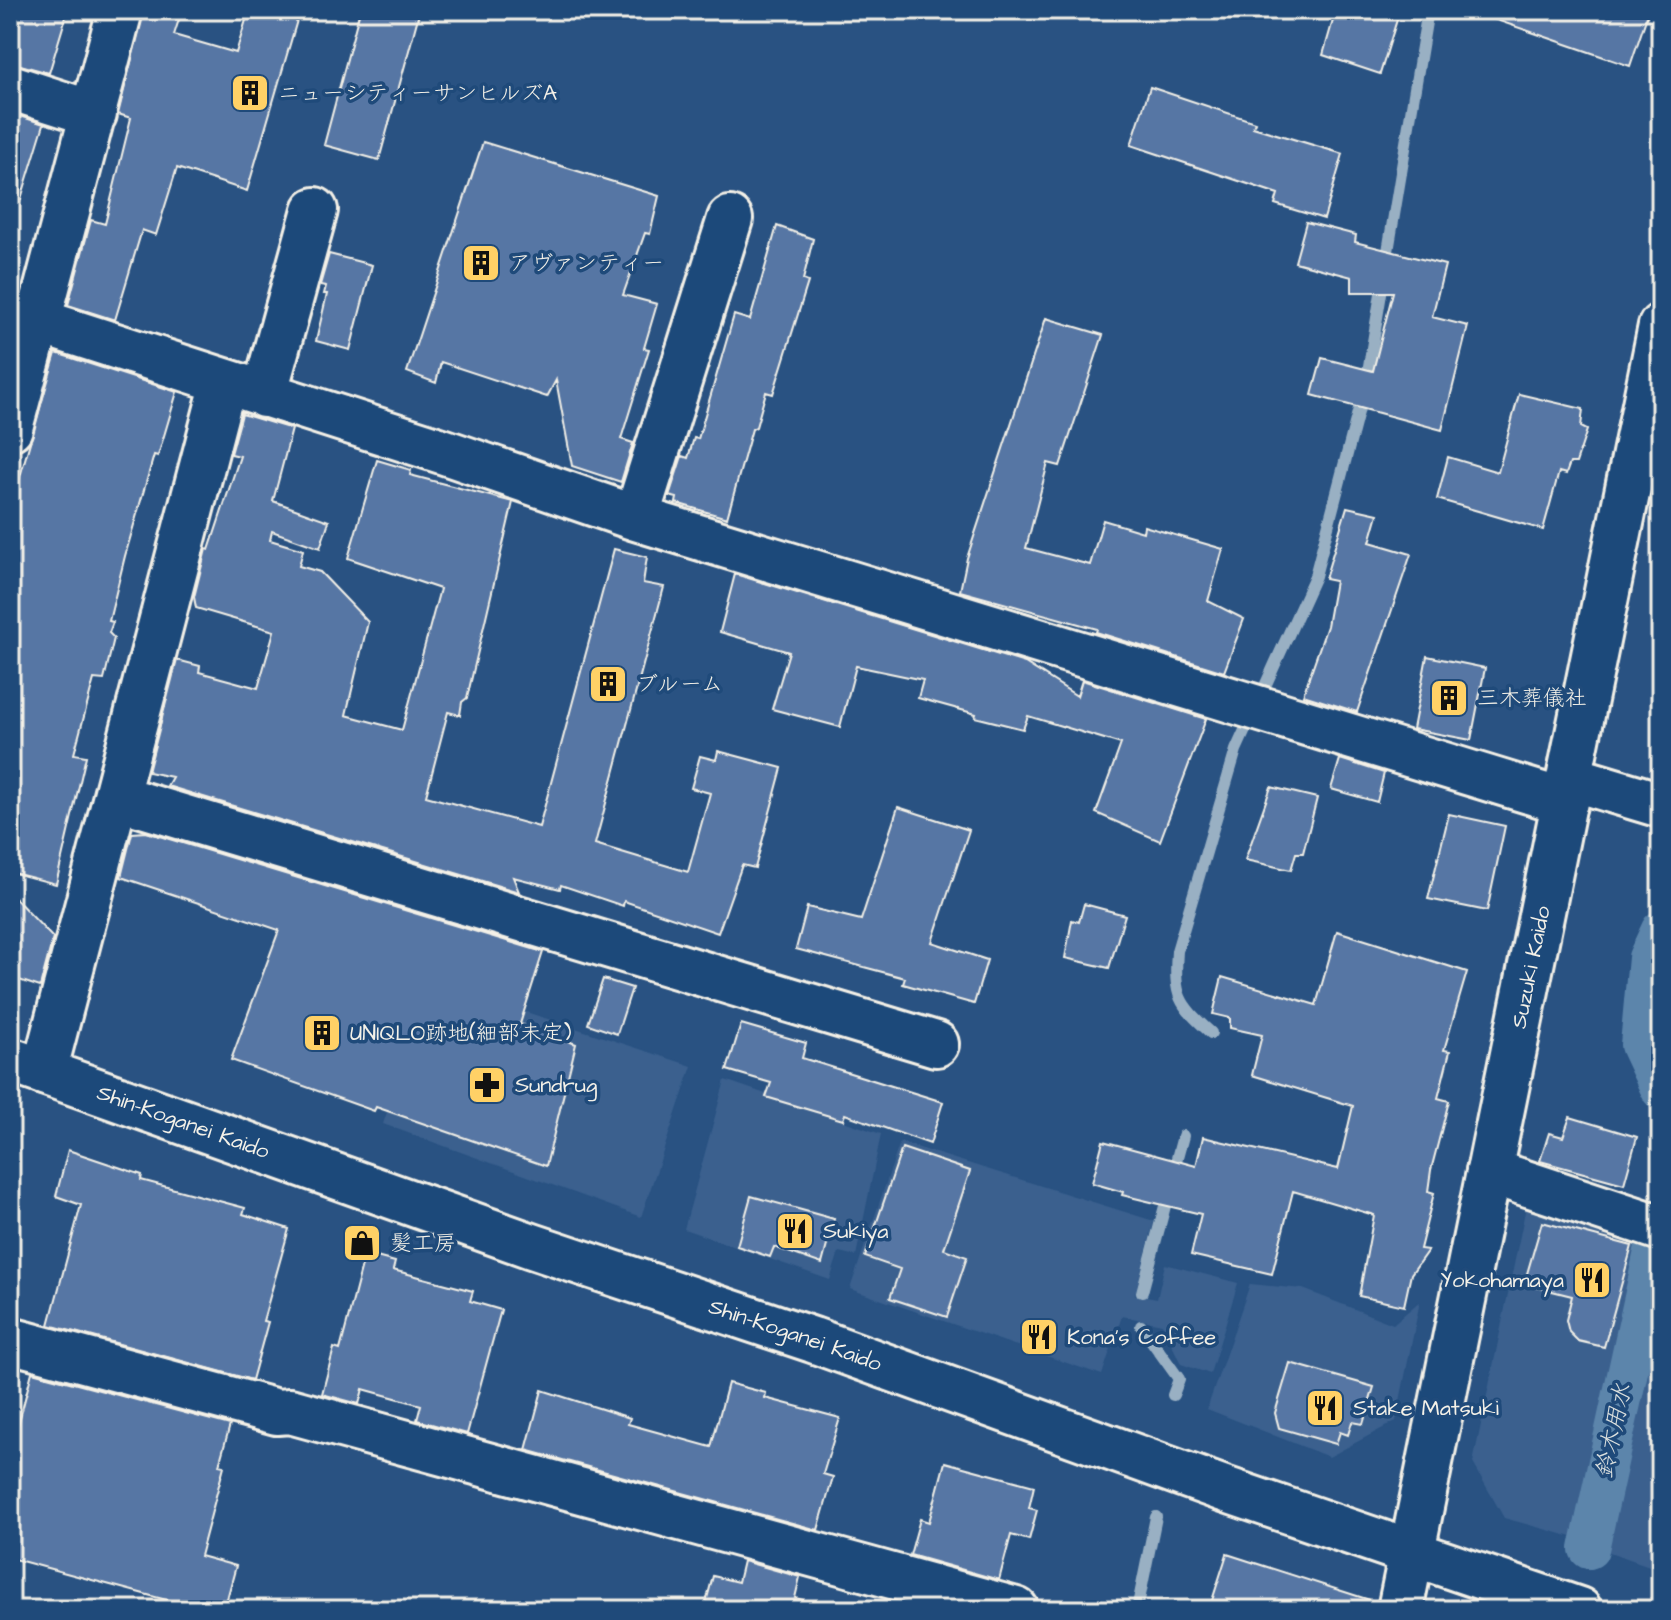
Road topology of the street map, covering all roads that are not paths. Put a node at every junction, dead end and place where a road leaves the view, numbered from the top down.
1 (120, 10) edge
2 (10, 87) edge
3 (94, 114) junction
4 (315, 210) dead end
5 (730, 219) dead end
6 (24, 317) edge
7 (1661, 326) edge
8 (244, 388) junction
9 (10, 428) edge
10 (636, 518) junction
11 (1568, 790) junction
12 (116, 797) junction
13 (1661, 805) edge
14 (936, 1044) dead end
15 (27, 1066) edge
16 (1489, 1171) junction
17 (1650, 1224) edge
18 (10, 1340) edge
19 (1412, 1554) junction
20 (1016, 1610) edge
21 (1400, 1610) edge
22 (1579, 1610) edge

1 - 3 street
2 - 3 street
3 - 6 street
4 - 8 street
5 - 10 street
6 - 8 street
6 - 9 street
7 - 11 street, Suzuki Kaido
8 - 10 street
8 - 12 street
10 - 11 street
11 - 13 street
11 - 16 street, Suzuki Kaido
12 - 14 street
12 - 15 street
15 - 19 street, Shin-Koganei Kaido
16 - 17 street
16 - 19 street, Suzuki Kaido
18 - 20 street
19 - 21 street, Suzuki Kaido
19 - 22 street, Shin-Koganei Kaido

